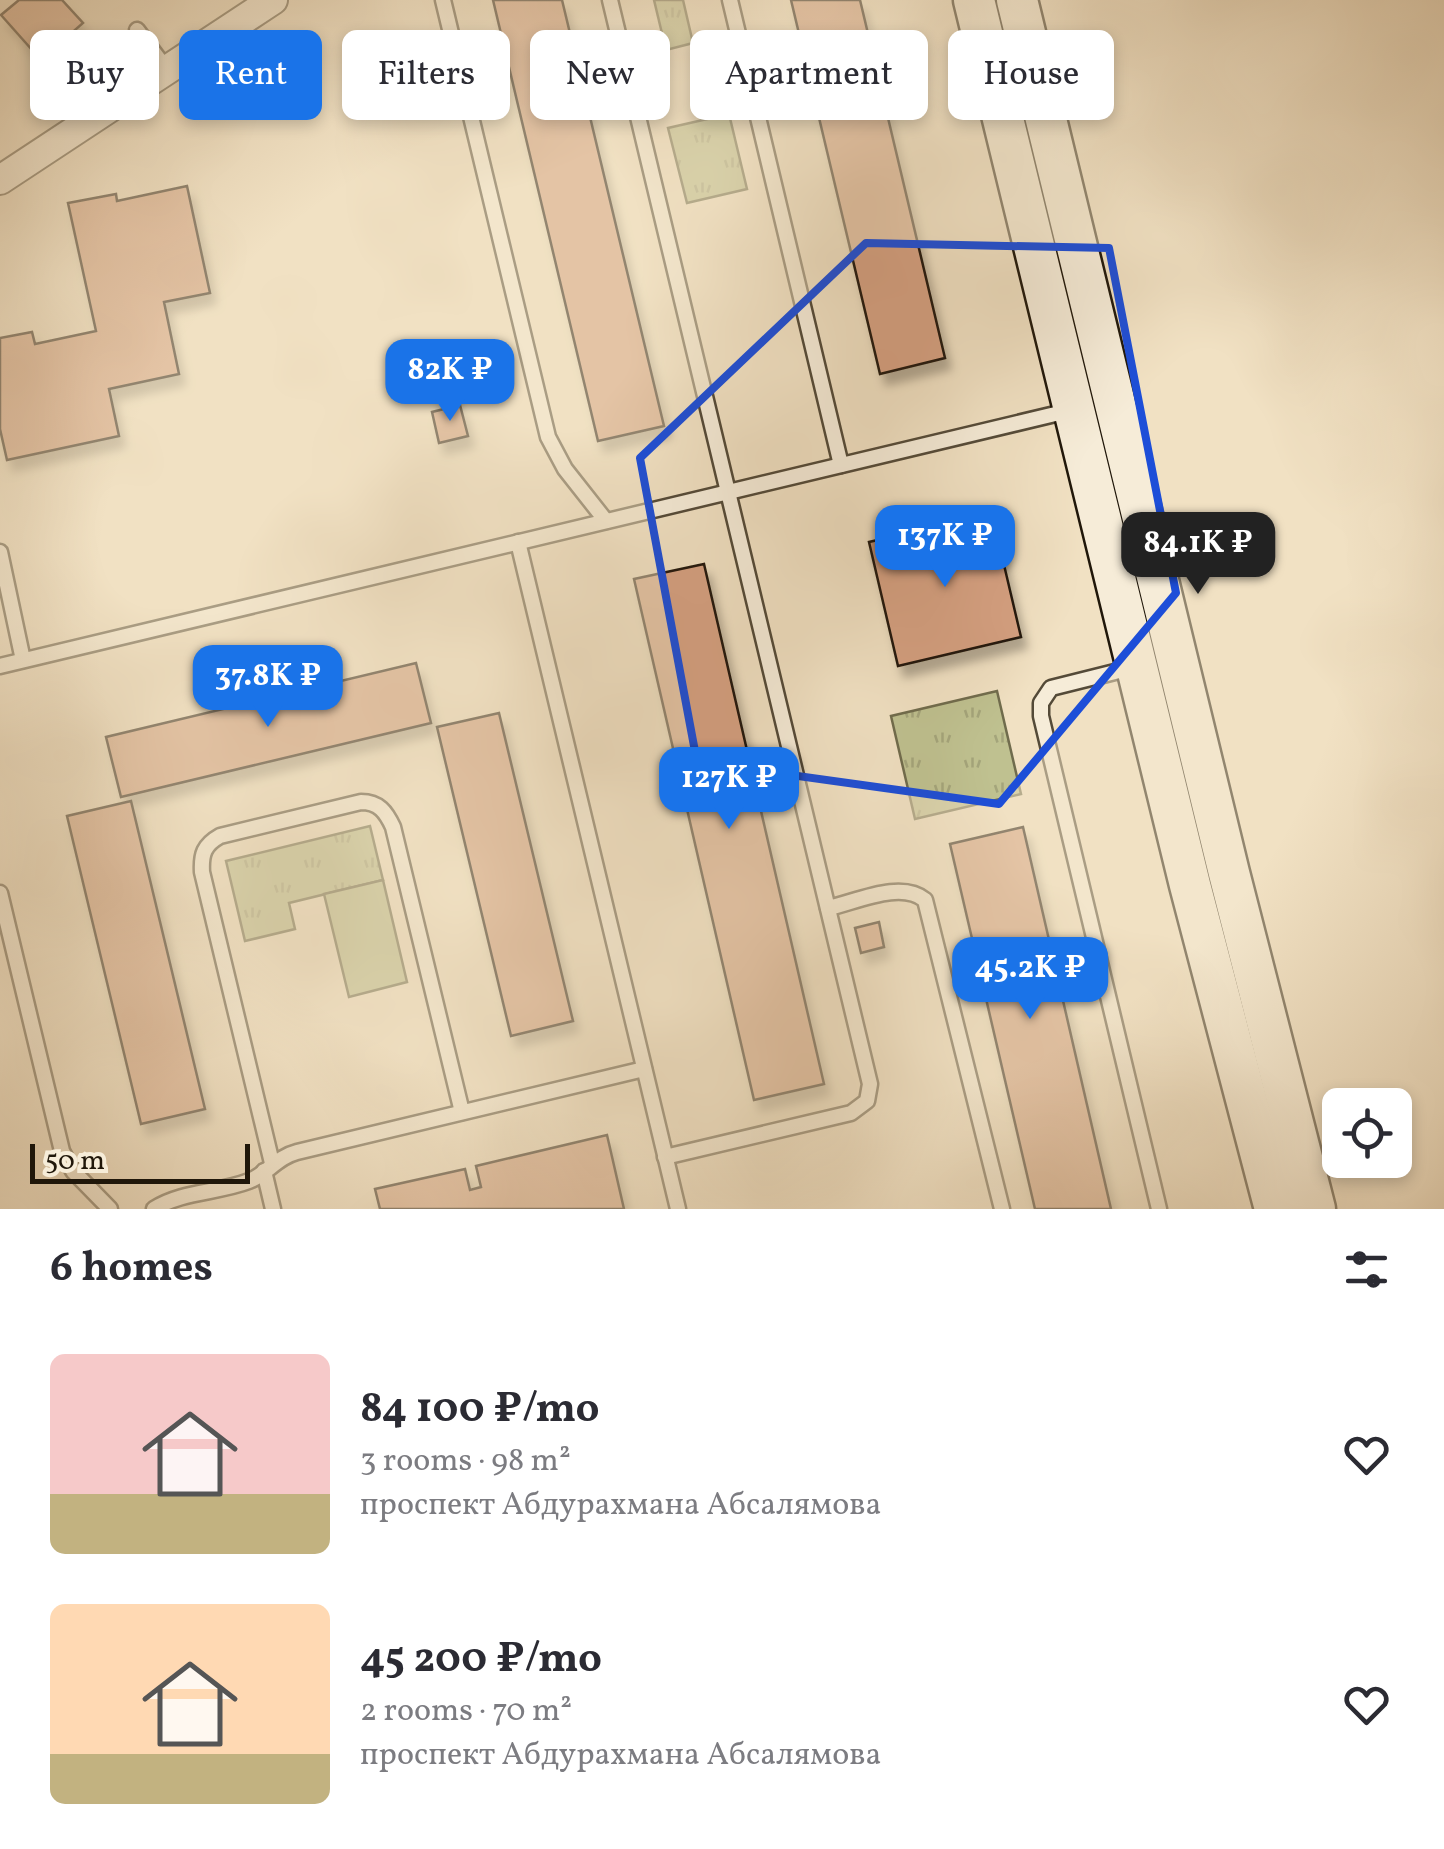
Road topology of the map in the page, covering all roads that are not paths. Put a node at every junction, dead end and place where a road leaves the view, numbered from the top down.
1 (273, 0) edge
2 (443, 0) edge
3 (610, 0) edge
4 (730, 0) edge
5 (974, 0) edge
6 (1017, 0) edge
7 (159, 58) edge
8 (168, 70) junction
9 (0, 180) edge
10 (1072, 410) junction
11 (841, 465) junction
12 (728, 492) junction
13 (606, 521) junction
14 (518, 542) junction
15 (0, 552) edge
16 (23, 660) junction
17 (0, 666) edge
18 (1136, 666) junction
19 (0, 893) edge
20 (828, 908) junction
21 (644, 1069) junction
22 (462, 1112) junction
23 (666, 1157) junction
24 (268, 1167) junction
25 (110, 1209) edge
26 (154, 1209) edge
27 (274, 1209) edge
28 (678, 1209) edge
29 (1002, 1209) edge
30 (1160, 1209) edge
31 (1275, 1209) edge
32 (1315, 1209) edge

1 - 8 street
2 - 13 lane
3 - 12 lane
4 - 11 lane
5 - 10 main road
6 - 32 main road
7 - 8 lane
8 - 9 street
10 - 11 lane
10 - 18 main road
11 - 12 lane
12 - 13 lane
12 - 20 lane
13 - 14 lane
14 - 16 lane
14 - 21 lane
15 - 16 lane
16 - 17 lane
18 - 30 lane
18 - 31 main road
19 - 25 lane
20 - 23 lane
20 - 29 lane
21 - 22 lane
21 - 23 lane
22 - 24 lane
22 - 24 lane
23 - 28 lane
24 - 26 lane
24 - 27 lane

